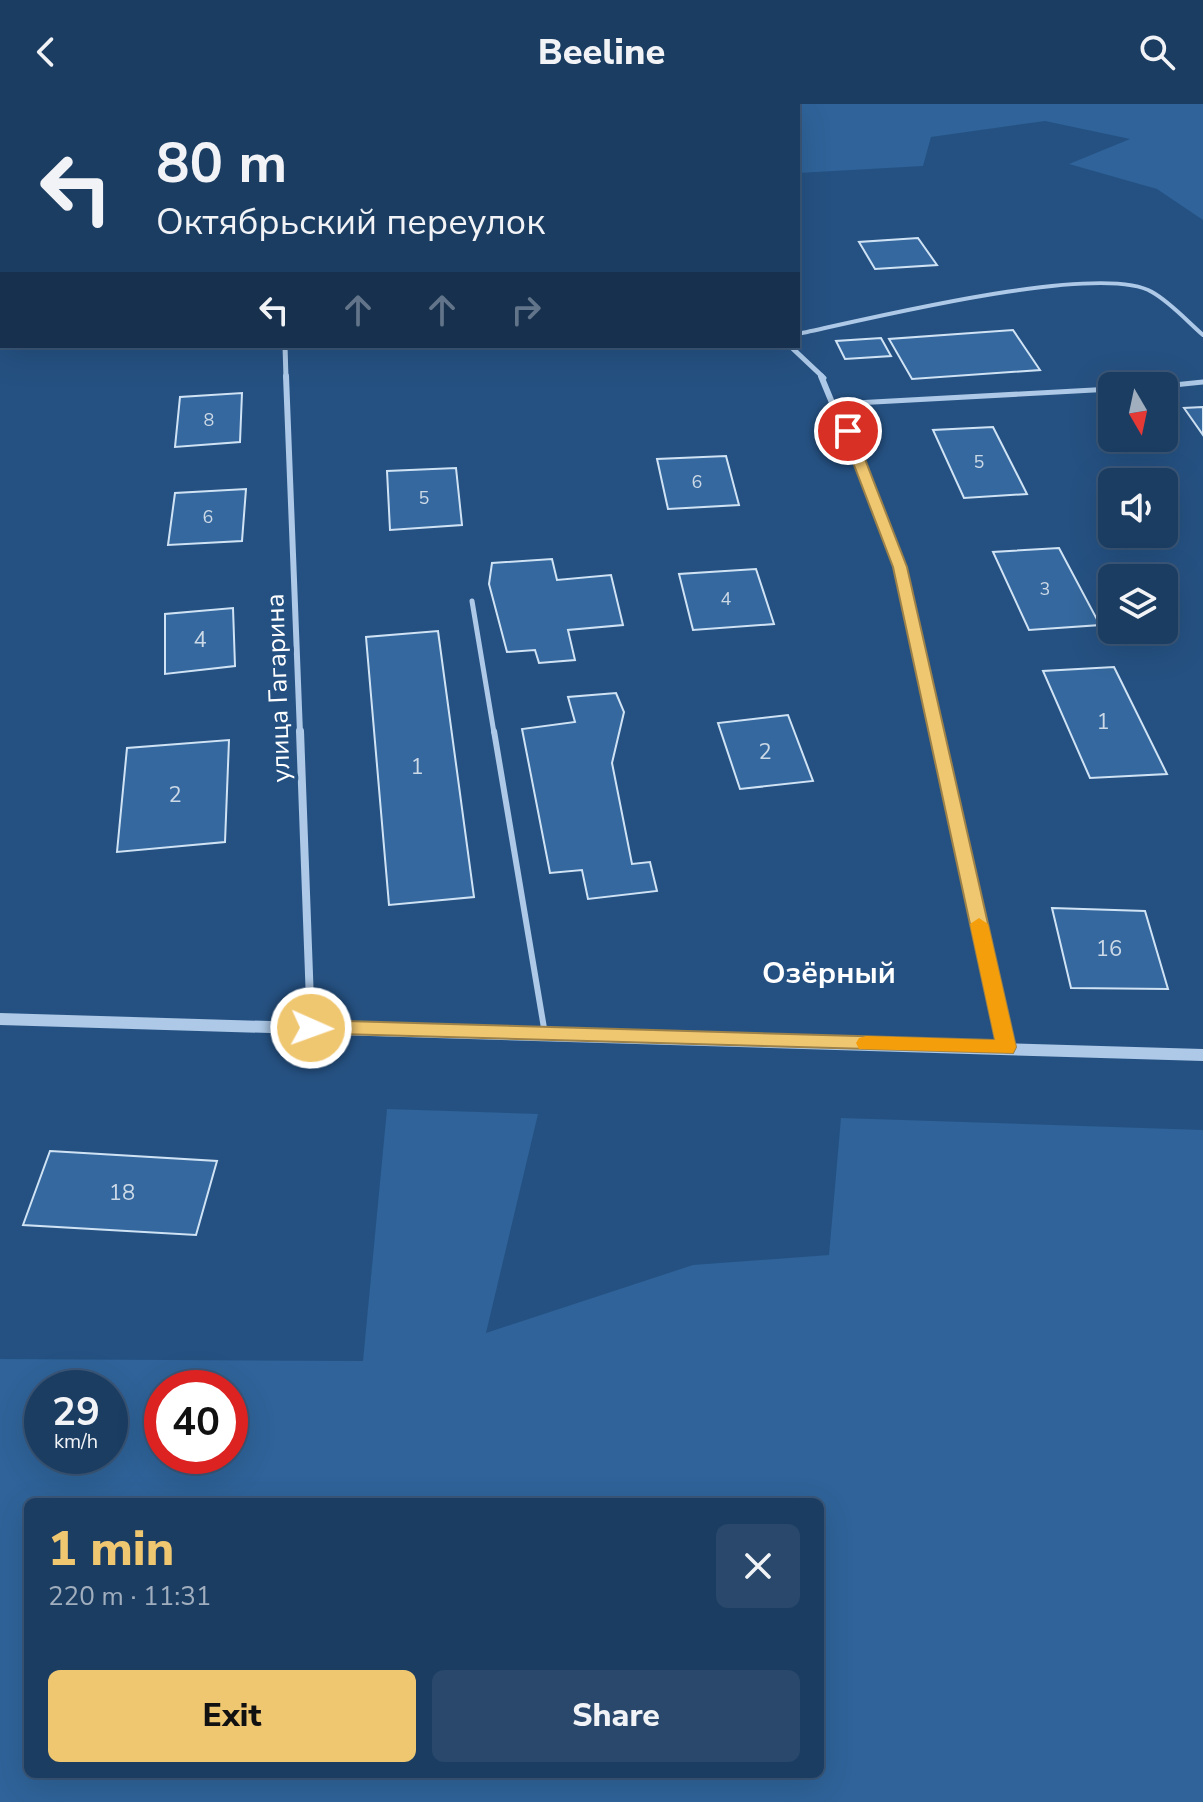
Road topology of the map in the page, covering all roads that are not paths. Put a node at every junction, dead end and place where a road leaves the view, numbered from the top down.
1 (800, 334) edge
2 (1203, 335) edge
3 (285, 348) edge
4 (792, 348) edge
5 (1203, 382) edge
6 (1178, 385) edge
7 (1098, 390) edge
8 (837, 404) junction
9 (472, 601) dead end
10 (0, 1019) edge
11 (311, 1028) junction
12 (545, 1034) junction
13 (1006, 1047) junction
14 (1203, 1055) edge

1 - 2 lane
3 - 11 street, улица Гагарина
4 - 8 street
5 - 6 lane
7 - 8 lane
8 - 13 street
9 - 12 lane
10 - 11 street
11 - 12 street
12 - 13 street
13 - 14 street

